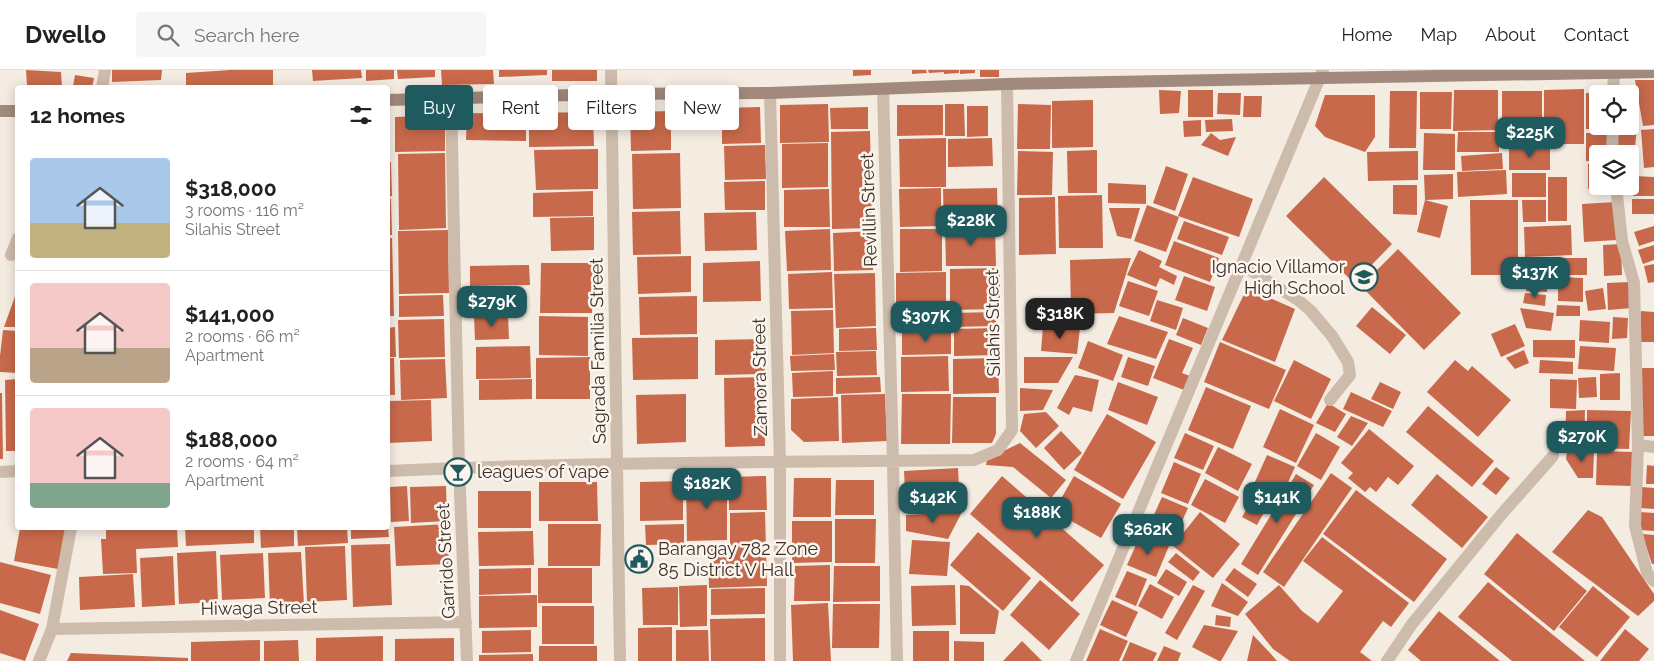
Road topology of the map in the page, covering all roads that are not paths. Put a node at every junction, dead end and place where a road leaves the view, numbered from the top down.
1 (105, 70) edge
2 (611, 70) edge
3 (1654, 72) edge
4 (1321, 74) edge
5 (1614, 74) junction
6 (1007, 84) junction
7 (102, 85) edge
8 (612, 85) edge
9 (1613, 85) edge
10 (883, 88) junction
11 (770, 93) junction
12 (655, 94) edge
13 (568, 95) edge
14 (473, 98) edge
15 (390, 100) edge
16 (405, 100) edge
17 (0, 111) edge
18 (15, 111) edge
19 (452, 130) edge
20 (612, 130) edge
21 (1617, 195) edge
22 (15, 245) edge
23 (11, 255) dead end
24 (1242, 265) junction
25 (1330, 400) dead end
26 (1638, 445) junction
27 (1654, 447) edge
28 (1553, 456) dead end
29 (893, 461) junction
30 (780, 462) junction
31 (617, 465) junction
32 (460, 468) junction
33 (15, 471) edge
34 (390, 471) edge
35 (0, 472) edge
36 (71, 530) edge
37 (1654, 581) edge
38 (466, 622) junction
39 (52, 629) junction
40 (39, 661) edge
41 (467, 661) edge
42 (620, 661) edge
43 (780, 661) edge
44 (897, 661) edge
45 (1076, 661) edge
46 (1387, 661) edge

1 - 7 street
2 - 8 street, Sagrada Familia Street
3 - 5 main road
4 - 5 main road
4 - 6 main road
4 - 24 street
5 - 9 street
6 - 10 main road
6 - 29 street, Silahis Street
10 - 11 main road
10 - 29 street, Revillin Street
11 - 12 main road
11 - 30 street, Zamora Street
13 - 14 main road
15 - 16 main road
17 - 18 main road
19 - 32 street, Garrido Street
20 - 31 street, Sagrada Familia Street
21 - 26 street
22 - 23 street
24 - 25 street
24 - 45 street
26 - 27 street
26 - 37 street
28 - 46 street
29 - 30 street, Silahis Street
29 - 44 street, Revillin Street
30 - 31 street, Silahis Street
30 - 43 street, Zamora Street
31 - 32 street, Silahis Street
31 - 42 street, Sagrada Familia Street
32 - 34 street, Silahis Street
32 - 38 street, Garrido Street
33 - 35 street
36 - 39 street
38 - 39 street, Hiwaga Street
38 - 41 street, Garrido Street
39 - 40 street

